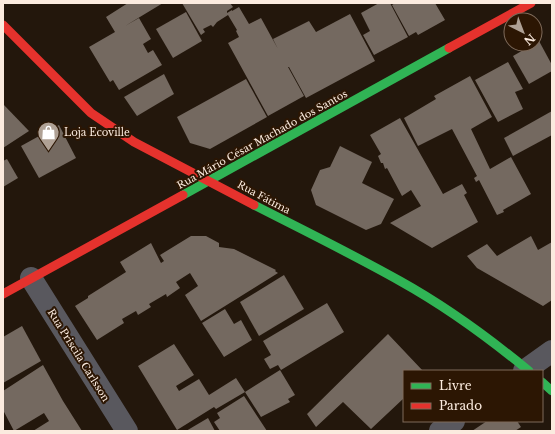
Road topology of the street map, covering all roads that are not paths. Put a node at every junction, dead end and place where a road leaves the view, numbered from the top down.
1 (531, 3) edge
2 (3, 25) edge
3 (208, 181) junction
4 (31, 278) junction
5 (3, 294) edge
6 (552, 351) edge
7 (527, 370) edge
8 (534, 370) edge
9 (543, 383) edge
10 (552, 391) edge
11 (453, 422) edge
12 (127, 431) edge
13 (440, 431) edge

1 - 3 main road, Rua Mário César Machado dos Santos
2 - 3 main road, Rua Fátima
3 - 4 main road, Rua Mário César Machado dos Santos
3 - 7 main road, Rua Fátima
4 - 5 main road, Rua Mário César Machado dos Santos
4 - 12 street, Rua Priscila Carlsson
6 - 8 street
9 - 10 main road, Rua Fátima
11 - 13 street

